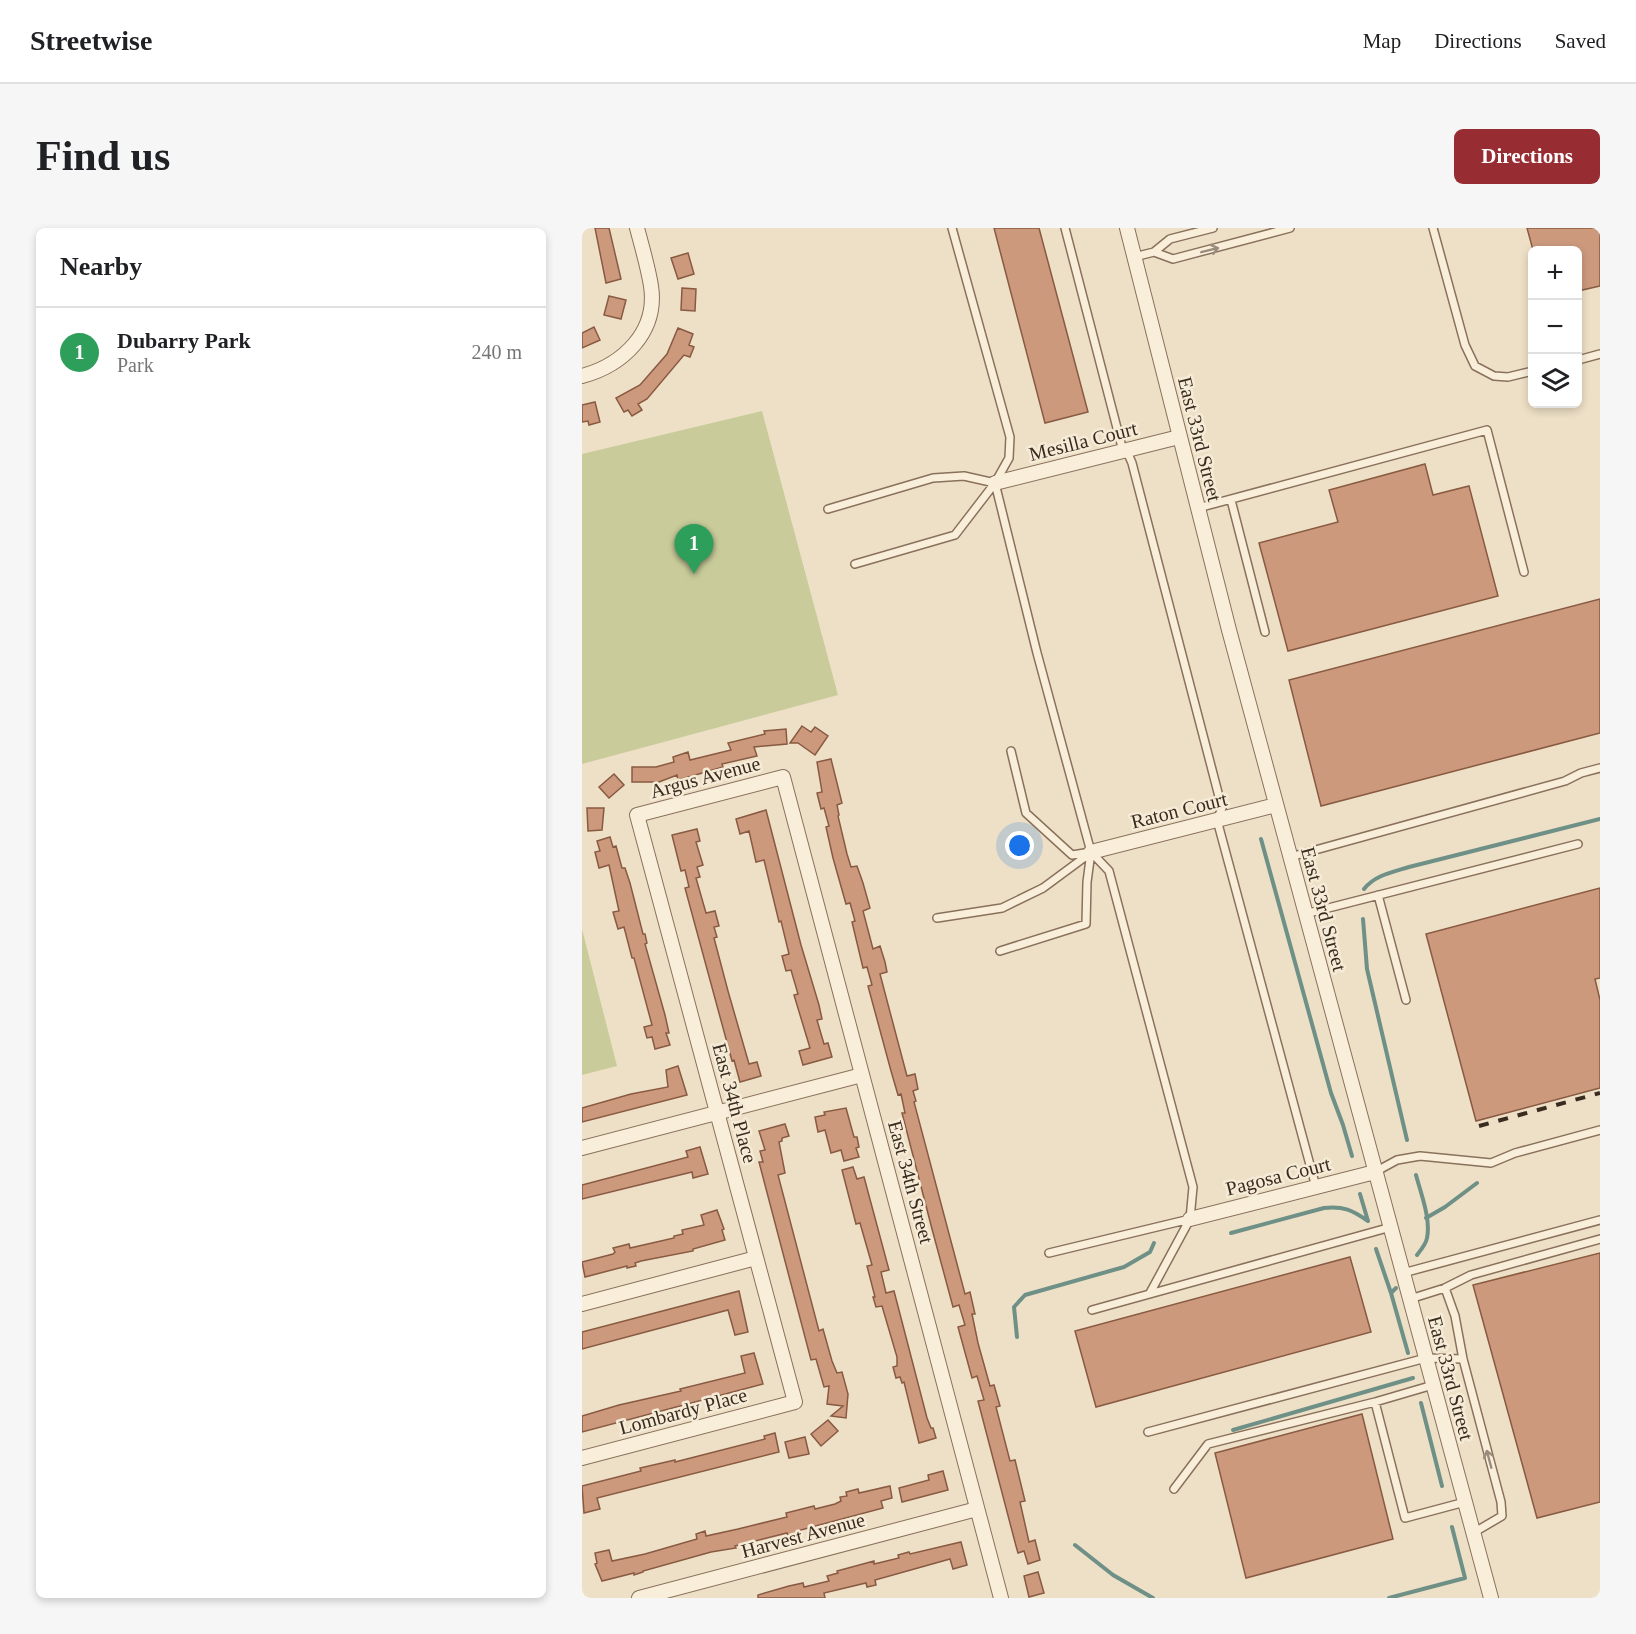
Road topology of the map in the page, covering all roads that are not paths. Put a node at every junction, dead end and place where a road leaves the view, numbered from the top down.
1 (637, 228) edge
2 (952, 228) edge
3 (1065, 228) edge
4 (1127, 228) edge
5 (1213, 228) edge
6 (1290, 228) edge
7 (1433, 228) edge
8 (1154, 252) junction
9 (1134, 257) junction
10 (1600, 354) edge
11 (1582, 359) edge
12 (1528, 372) edge
13 (582, 376) edge
14 (1179, 437) junction
15 (1123, 451) junction
16 (995, 483) junction
17 (1231, 500) junction
18 (1198, 508) junction
19 (828, 509) dead end
20 (855, 564) dead end
21 (1524, 572) dead end
22 (1264, 632) dead end
23 (1011, 751) dead end
24 (1600, 768) edge
25 (783, 777) joint
26 (1276, 805) junction
27 (637, 815) joint
28 (1217, 820) junction
29 (1578, 844) dead end
30 (1091, 852) junction
31 (1290, 857) junction
32 (1378, 895) junction
33 (1305, 914) junction
34 (937, 918) dead end
35 (1000, 951) dead end
36 (1406, 1000) dead end
37 (862, 1075) junction
38 (717, 1113) junction
39 (1600, 1130) edge
40 (582, 1148) edge
41 (1376, 1172) junction
42 (1316, 1187) junction
43 (1190, 1219) junction
44 (1600, 1220) edge
45 (1390, 1227) junction
46 (1600, 1239) edge
47 (1049, 1253) dead end
48 (756, 1258) junction
49 (1403, 1273) junction
50 (1445, 1288) junction
51 (1150, 1293) junction
52 (1410, 1299) junction
53 (582, 1304) edge
54 (1092, 1310) dead end
55 (1426, 1358) junction
56 (1463, 1359) junction
57 (1433, 1385) junction
58 (795, 1402) joint
59 (1375, 1402) junction
60 (1148, 1432) dead end
61 (582, 1458) edge
62 (1174, 1490) dead end
63 (1465, 1502) junction
64 (977, 1509) junction
65 (1473, 1533) junction
66 (639, 1598) edge
67 (1001, 1598) edge
68 (1491, 1598) edge

1 - 13 street
2 - 16 lane
3 - 15 lane
4 - 9 street, East 33rd Street
5 - 8 lane
8 -> 6 lane
7 - 12 lane
8 - 9 lane
9 - 14 street, East 33rd Street
10 - 11 lane
14 - 15 street, Mesilla Court
14 - 18 street, East 33rd Street
15 - 16 street, Mesilla Court
15 - 28 lane
16 - 19 lane
16 - 20 lane
16 - 30 lane
17 - 18 lane
17 - 21 lane
17 - 22 lane
18 - 26 street, East 33rd Street
23 - 30 lane
24 - 31 lane
25 - 27 street, Argus Avenue
25 - 37 street, East 34th Street
26 - 28 street, Raton Court
26 - 31 street, East 33rd Street
27 - 38 street, East 34th Place
28 - 30 street, Raton Court
28 - 42 lane
29 - 32 lane
30 - 34 lane
30 - 35 lane
30 - 43 lane
31 - 33 street, East 33rd Street
32 - 33 lane
32 - 36 lane
33 - 41 street, East 33rd Street
37 - 38 street
37 - 64 street, East 34th Street
38 - 40 street
38 - 48 street, East 34th Place
39 - 41 lane
41 - 42 street, Pagosa Court
41 - 45 street, East 33rd Street
42 - 43 street, Pagosa Court
43 - 47 lane
43 - 51 lane
44 - 49 lane
45 - 49 street, East 33rd Street
45 - 51 lane
46 - 50 lane
48 - 53 street
48 - 58 street, East 34th Place
49 - 52 street, East 33rd Street
50 - 52 lane
50 - 56 lane
51 - 54 lane
52 - 55 street, East 33rd Street
55 - 56 lane
55 - 57 street, East 33rd Street
55 - 60 lane
65 -> 56 lane
57 - 59 lane
57 - 63 street, East 33rd Street
58 - 61 street, Lombardy Place
59 - 62 lane
59 - 63 lane
63 - 65 street, East 33rd Street
64 - 66 street, Harvest Avenue
64 - 67 street, East 34th Street
65 - 68 street, East 33rd Street

